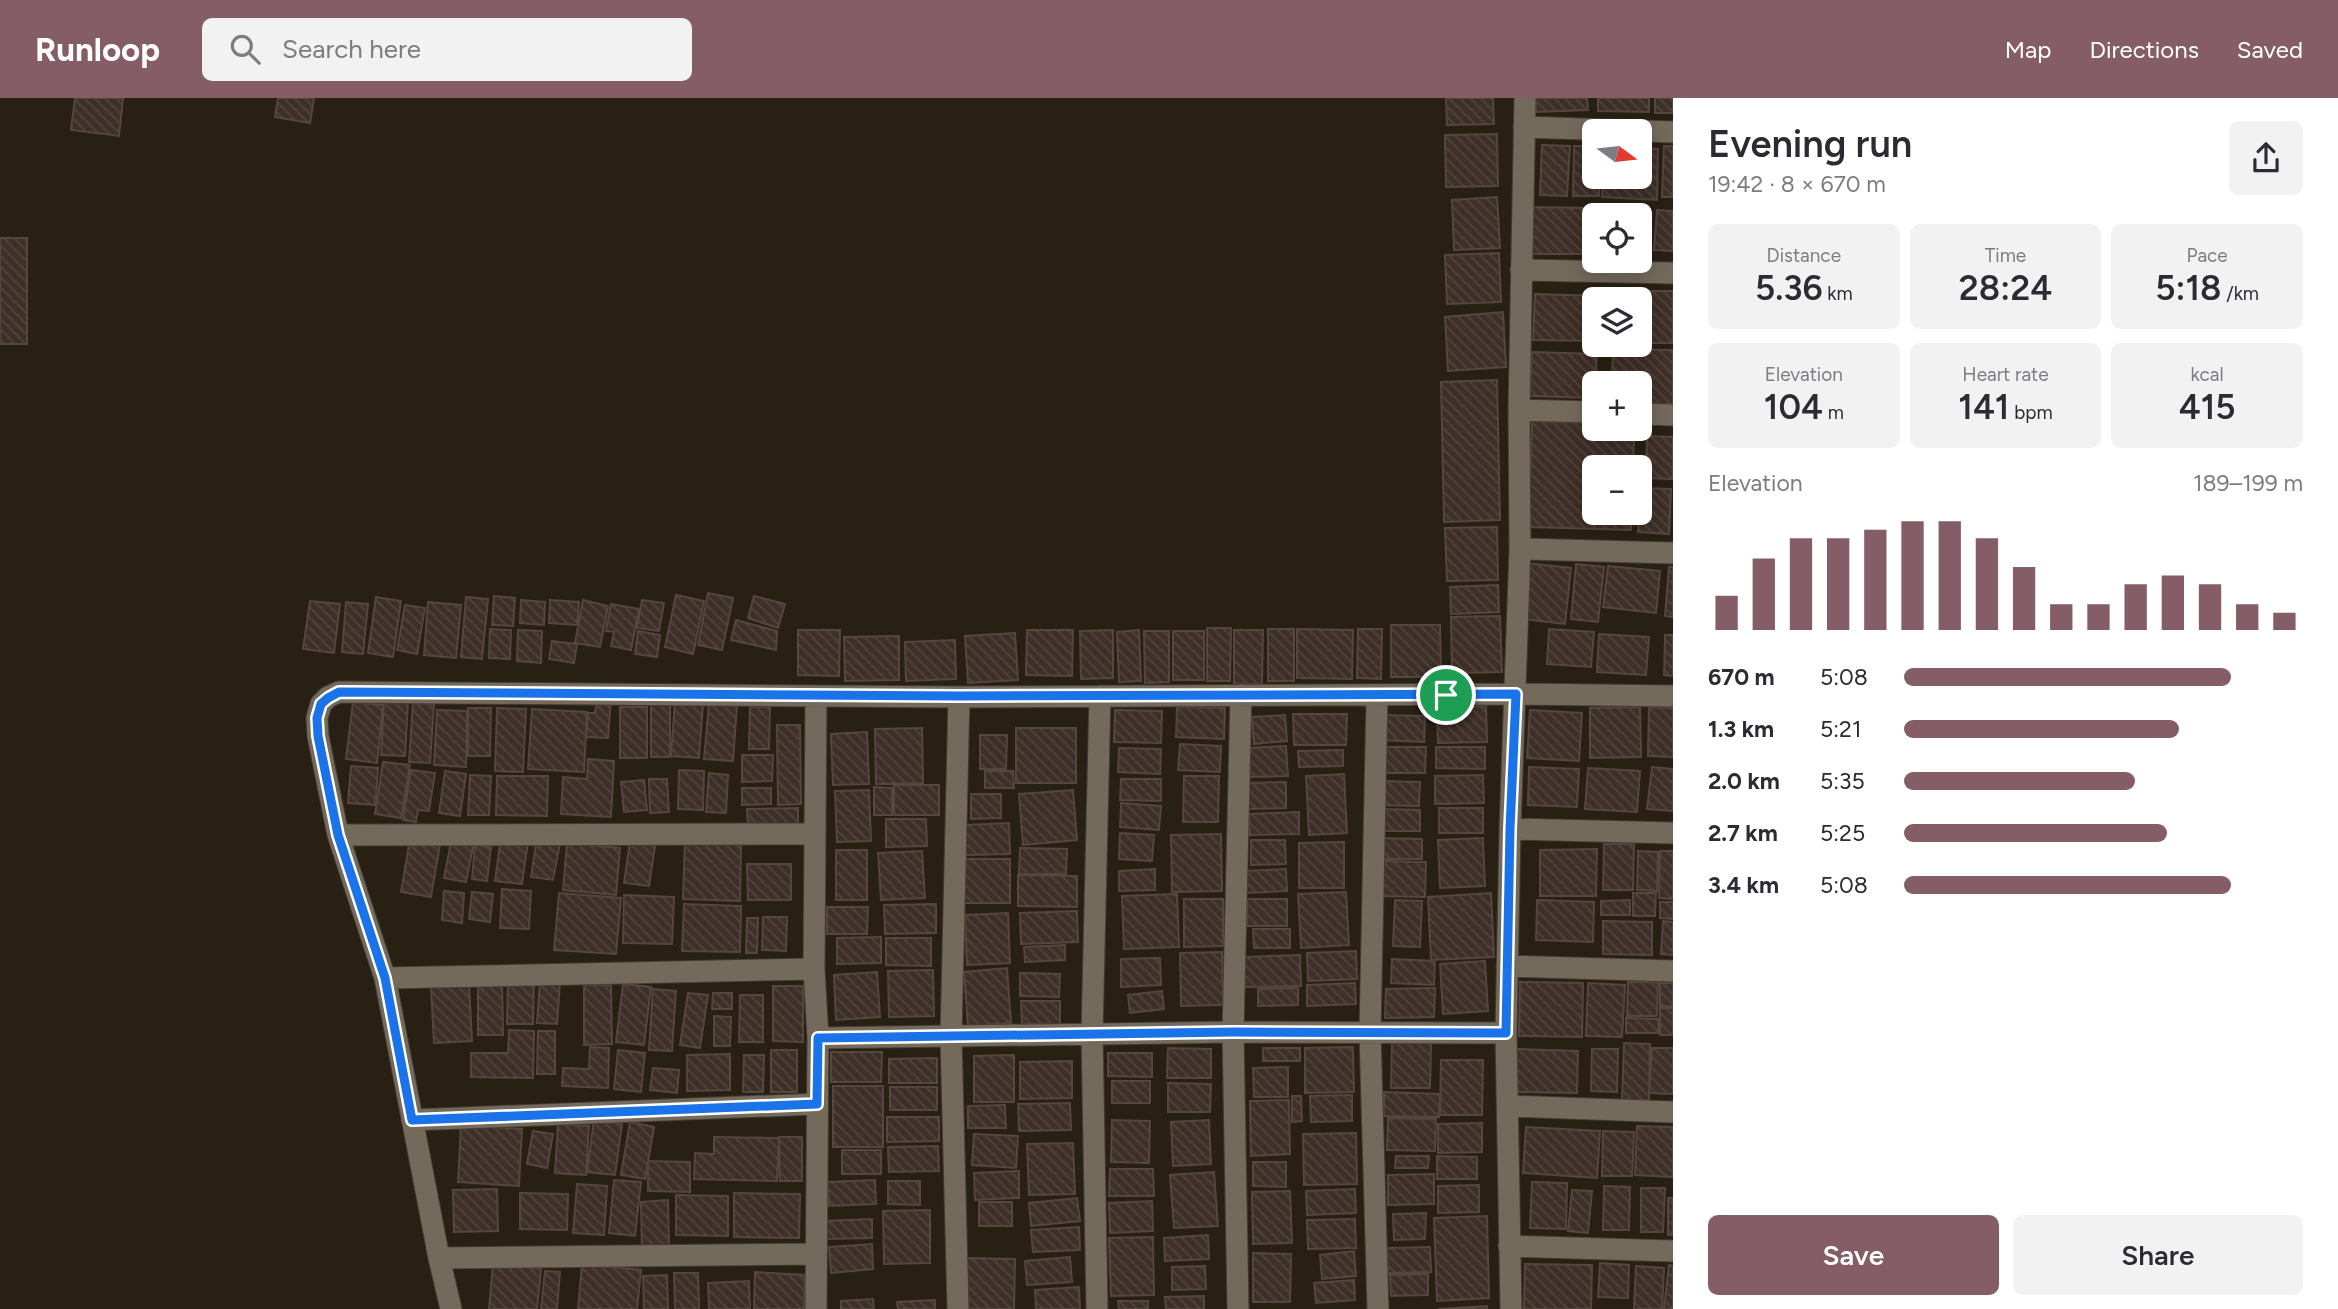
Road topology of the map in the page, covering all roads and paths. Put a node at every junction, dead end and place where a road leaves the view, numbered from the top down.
1 (1525, 98) edge
2 (1524, 127) junction
3 (1673, 132) edge
4 (1521, 270) junction
5 (1673, 274) edge
6 (1519, 410) junction
7 (1582, 412) edge
8 (1652, 414) edge
9 (1673, 415) edge
10 (1520, 549) junction
11 (1673, 553) edge
12 (1516, 694) junction
13 (1241, 695) junction
14 (816, 696) junction
15 (959, 696) junction
16 (1100, 696) junction
17 (1377, 696) junction
18 (1673, 696) edge
19 (1510, 829) junction
20 (1673, 833) edge
21 (814, 834) junction
22 (338, 835) junction
23 (1507, 967) junction
24 (814, 970) junction
25 (1673, 971) edge
26 (385, 978) junction
27 (1233, 1032) junction
28 (1370, 1033) junction
29 (1506, 1033) junction
30 (1092, 1034) junction
31 (951, 1037) junction
32 (818, 1038) junction
33 (817, 1104) junction
34 (1508, 1106) junction
35 (1673, 1112) edge
36 (412, 1120) junction
37 (1509, 1246) junction
38 (1673, 1251) edge
39 (816, 1254) junction
40 (439, 1258) junction
41 (451, 1309) edge
42 (817, 1309) edge
43 (958, 1309) edge
44 (1097, 1309) edge
45 (1238, 1309) edge
46 (1378, 1309) edge
47 (1511, 1309) edge

1 - 2 street
2 - 3 street
2 - 4 street
4 - 5 street
4 - 6 street
6 - 7 street
6 - 10 street
8 - 9 street
10 - 11 street
10 - 12 street
12 - 17 street
12 - 18 street
12 - 19 street
13 - 16 street
13 - 17 street
13 - 27 street
14 - 15 street
14 - 21 street
14 - 22 street
15 - 16 street
15 - 31 street
16 - 30 street
17 - 28 street
19 - 20 street
19 - 23 street
21 - 22 street
21 - 24 street
22 - 26 street
23 - 25 street
23 - 29 street
24 - 26 street
24 - 32 street
26 - 36 street
27 - 28 street
27 - 30 street
27 - 45 street
28 - 29 street
28 - 46 street
29 - 34 street
30 - 31 street
30 - 44 street
31 - 32 street
31 - 43 street
32 - 33 street
33 - 36 street
33 - 39 street
34 - 35 street
34 - 37 street
36 - 40 street
37 - 38 street
37 - 47 street
39 - 40 street
39 - 42 street
40 - 41 street

